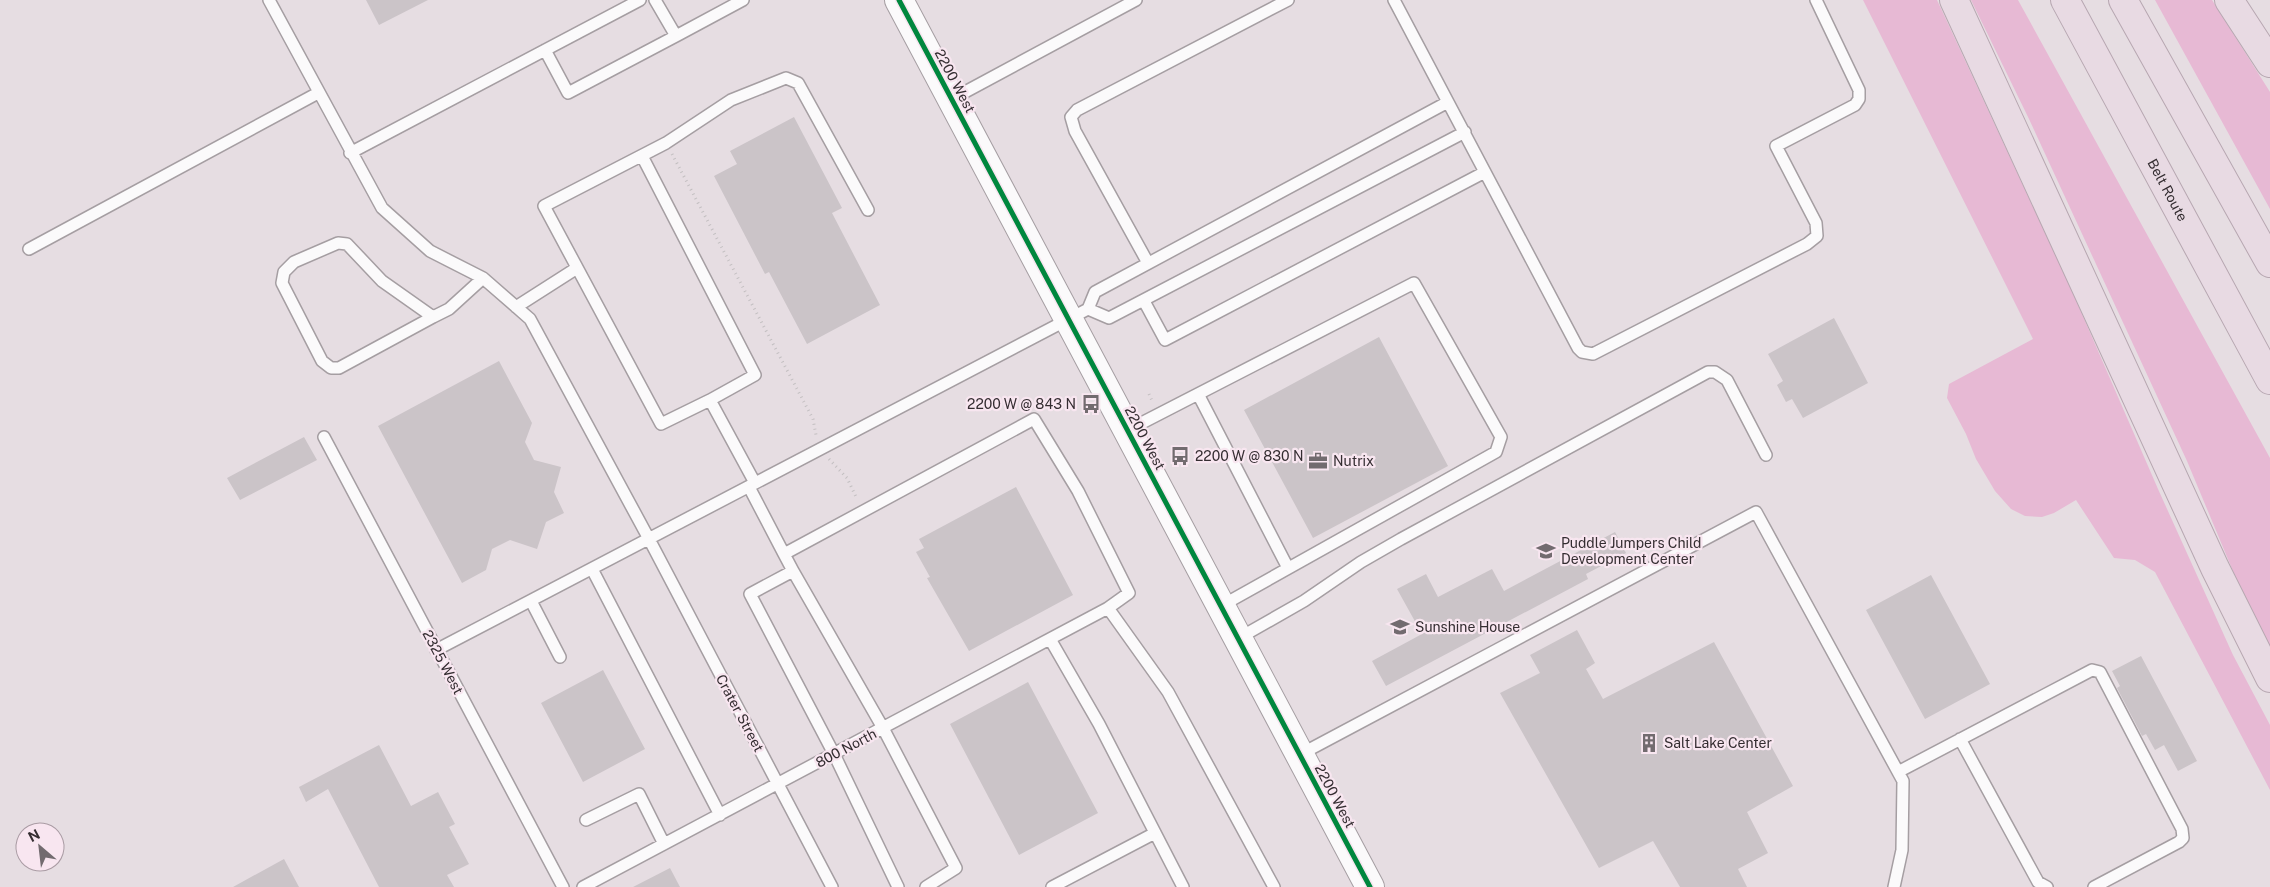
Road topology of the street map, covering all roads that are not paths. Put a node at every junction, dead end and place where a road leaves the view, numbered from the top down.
1 (269, 0) edge
2 (640, 0) edge
3 (655, 0) edge
4 (743, 0) edge
5 (899, 0) edge
6 (1136, 0) edge
7 (1288, 0) edge
8 (1394, 0) edge
9 (1816, 0) edge
10 (1954, 0) edge
11 (2065, 0) edge
12 (2123, 0) edge
13 (2229, 0) edge
14 (676, 36) junction
15 (545, 50) junction
16 (2270, 62) edge
17 (318, 93) junction
18 (952, 99) junction
19 (1448, 102) junction
20 (1465, 132) junction
21 (350, 153) junction
22 (642, 156) junction
23 (1486, 172) junction
24 (868, 210) dead end
25 (28, 249) dead end
26 (1148, 263) junction
27 (2270, 263) edge
28 (578, 268) junction
29 (483, 278) junction
30 (1144, 301) junction
31 (516, 307) junction
32 (1078, 313) junction
33 (434, 318) junction
34 (2270, 380) edge
35 (1198, 394) junction
36 (710, 400) junction
37 (1128, 430) junction
38 (324, 437) dead end
39 (1766, 455) dead end
40 (752, 485) junction
41 (649, 539) junction
42 (784, 554) junction
43 (1288, 568) junction
44 (592, 569) junction
45 (793, 571) junction
46 (531, 601) junction
47 (1221, 606) junction
48 (1108, 608) junction
49 (1239, 638) junction
50 (1050, 639) junction
51 (436, 650) junction
52 (560, 657) dead end
53 (2270, 678) edge
54 (883, 728) junction
55 (1960, 740) junction
56 (834, 754) junction
57 (1301, 754) junction
58 (1898, 772) junction
59 (778, 784) junction
60 (720, 815) junction
61 (586, 820) dead end
62 (1155, 833) junction
63 (664, 844) junction
64 (563, 887) edge
65 (583, 887) edge
66 (832, 887) edge
67 (898, 887) edge
68 (926, 887) edge
69 (1052, 887) edge
70 (1183, 887) edge
71 (1274, 887) edge
72 (1370, 887) edge
73 (1894, 887) edge
74 (2047, 887) edge
75 (2094, 887) edge

1 - 17 lane, Crater Street
2 - 15 lane
3 - 14 lane
4 - 14 lane
5 - 18 street, 2200 West
6 - 18 lane
7 - 26 lane
8 - 19 lane
9 - 23 lane
10 - 53 highway
11 - 34 highway, Belt Route
12 - 27 highway
13 - 16 highway
14 - 15 lane
15 - 21 lane
17 - 21 lane, Crater Street
17 - 25 lane
18 - 32 street, 2200 West
19 - 20 lane
19 - 26 lane
20 - 23 lane
20 - 30 lane
21 - 29 lane, Crater Street
22 - 24 lane
22 - 28 lane
22 - 36 lane
23 - 30 lane
26 - 32 lane
28 - 31 lane
28 - 36 lane
29 - 31 lane, Crater Street
29 - 33 lane
30 - 32 lane
31 - 41 lane, Crater Street
32 - 37 street, 2200 West
32 - 40 lane
33 - 33 lane
35 - 37 lane
35 - 43 lane
35 - 43 lane
36 - 40 lane
37 - 47 street, 2200 West
38 - 51 lane, 2325 West
39 - 49 lane
40 - 41 lane
40 - 42 lane
41 - 44 lane
41 - 59 lane, Crater Street
42 - 45 lane
42 - 48 lane, 800 North
43 - 47 lane
44 - 46 lane
44 - 60 lane
45 - 54 lane
45 - 56 lane
46 - 51 lane
46 - 52 lane
47 - 49 street, 2200 West
48 - 50 lane, 800 North
48 - 71 lane
49 - 57 street, 2200 West
50 - 54 lane, 800 North
50 - 62 lane
51 - 64 lane, 2325 West
54 - 56 lane, 800 North
54 - 68 lane
55 - 58 lane
55 - 74 lane
55 - 75 lane
56 - 59 lane, 800 North
56 - 67 lane
57 - 58 lane
57 - 72 street, 2200 West
58 - 73 lane
59 - 60 lane, 800 North
59 - 66 lane, Crater Street
60 - 63 lane, 800 North
61 - 63 lane
62 - 69 lane
62 - 70 lane
63 - 65 lane, 800 North

